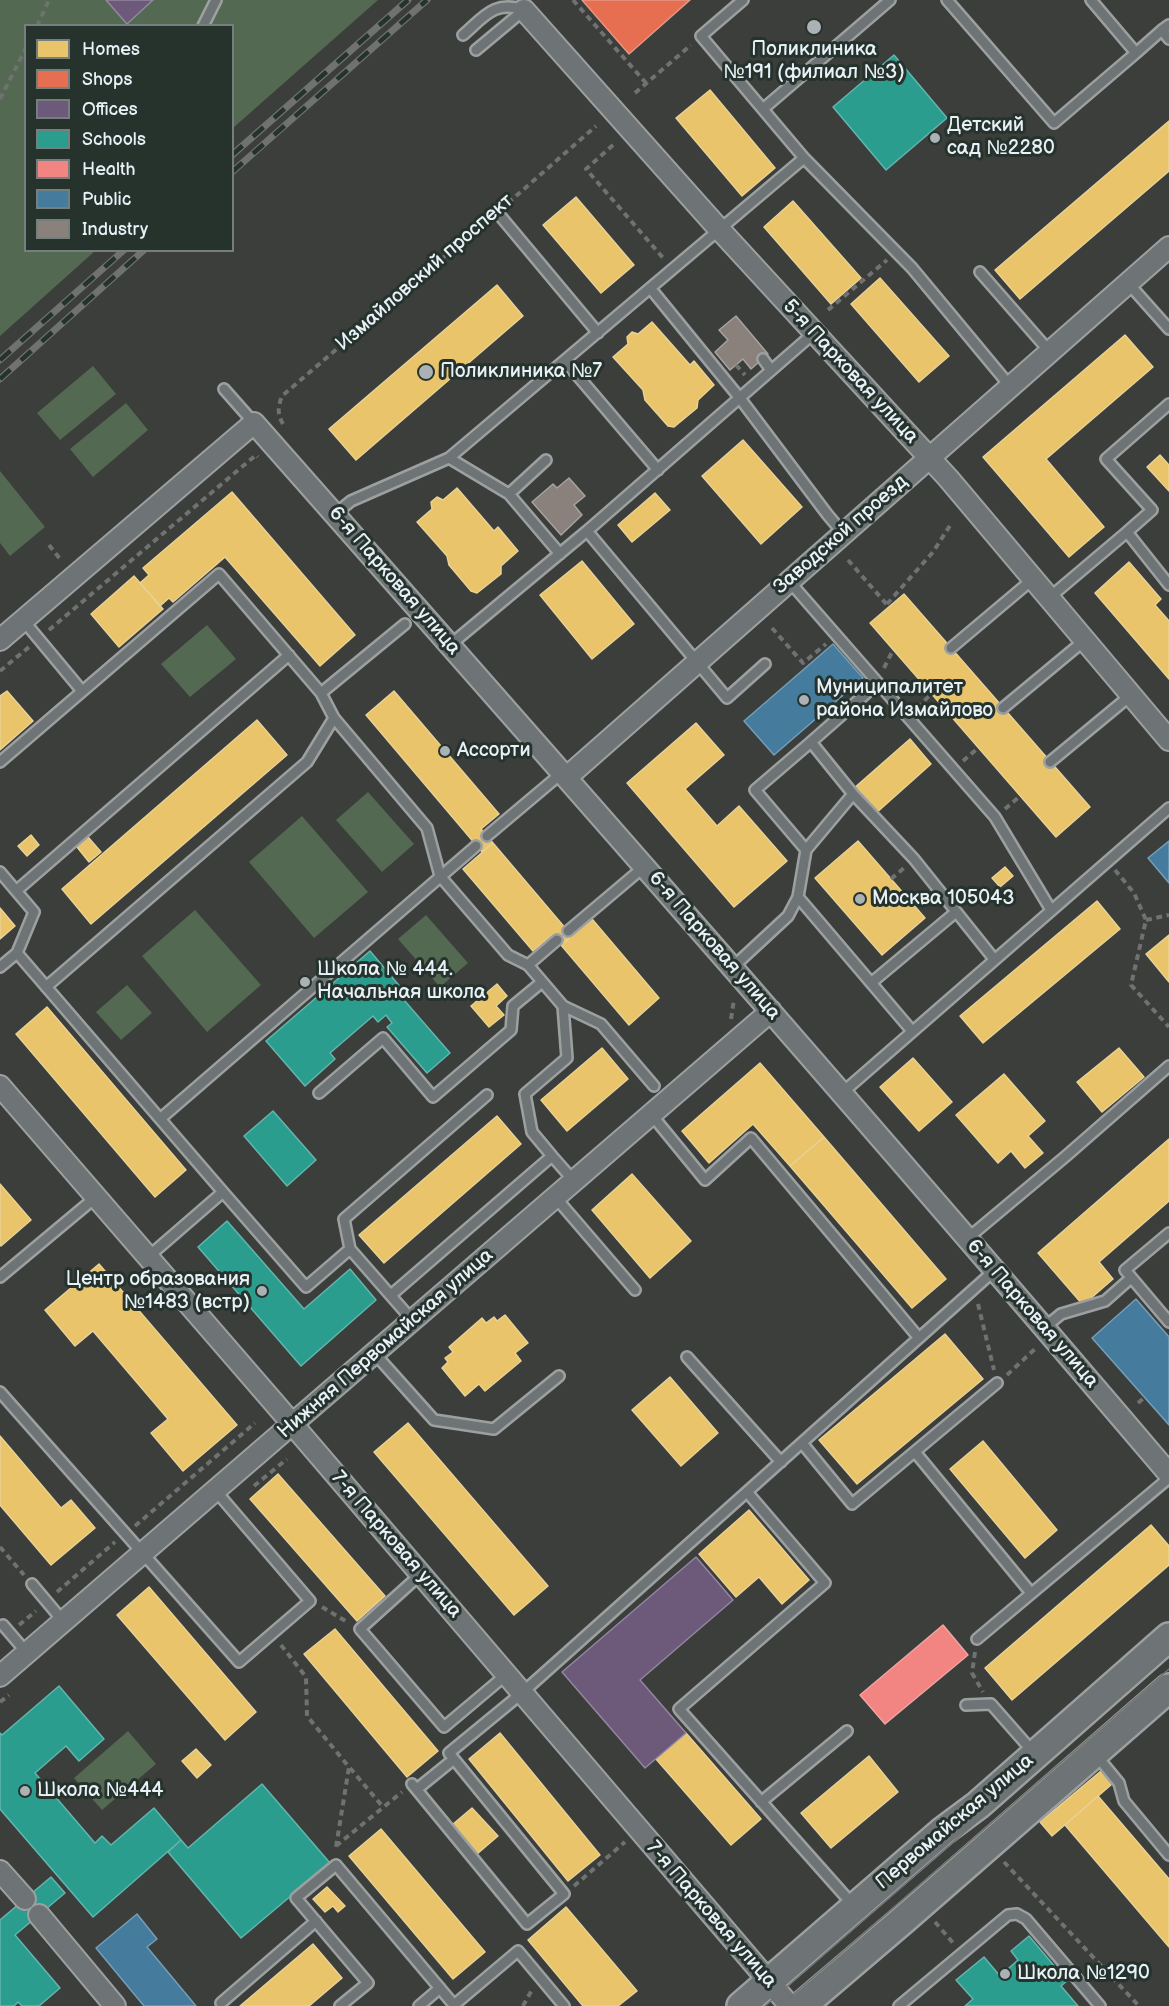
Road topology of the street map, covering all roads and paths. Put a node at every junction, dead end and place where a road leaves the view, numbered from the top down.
1 (49, 0) edge
2 (216, 0) edge
3 (573, 0) edge
4 (743, 0) edge
5 (890, 0) edge
6 (947, 0) edge
7 (1091, 0) edge
8 (524, 10) junction
9 (38, 24) edge
10 (204, 24) edge
11 (1165, 28) edge
12 (463, 35) dead end
13 (701, 36) junction
14 (1169, 39) edge
15 (476, 50) dead end
16 (24, 52) edge
17 (1136, 53) junction
18 (646, 83) junction
19 (635, 93) dead end
20 (0, 99) edge
21 (763, 109) junction
22 (596, 126) dead end
23 (613, 145) dead end
24 (804, 158) junction
25 (496, 212) junction
26 (719, 229) junction
27 (1169, 247) edge
28 (896, 252) junction
29 (673, 270) junction
30 (980, 272) dead end
31 (1128, 283) junction
32 (651, 288) junction
33 (828, 310) dead end
34 (1169, 329) edge
35 (598, 333) junction
36 (814, 333) junction
37 (1050, 352) junction
38 (763, 359) dead end
39 (565, 361) junction
40 (771, 370) junction
41 (1010, 386) junction
42 (224, 389) dead end
43 (739, 397) junction
44 (1169, 404) edge
45 (254, 423) junction
46 (287, 429) dead end
47 (256, 455) dead end
48 (929, 457) junction
49 (449, 458) junction
50 (546, 460) dead end
51 (658, 470) junction
52 (509, 494) junction
53 (335, 514) junction
54 (951, 524) dead end
55 (587, 531) junction
56 (843, 532) junction
57 (1127, 532) junction
58 (49, 545) dead end
59 (560, 554) junction
60 (61, 560) dead end
61 (848, 561) dead end
62 (1033, 579) junction
63 (789, 581) junction
64 (1169, 585) edge
65 (1049, 598) junction
66 (23, 620) junction
67 (405, 624) dead end
68 (772, 628) dead end
69 (836, 635) junction
70 (39, 639) junction
71 (0, 640) edge
72 (1085, 640) junction
73 (450, 645) junction
74 (951, 648) dead end
75 (290, 655) junction
76 (696, 663) junction
77 (765, 664) dead end
78 (0, 671) edge
79 (878, 682) junction
80 (82, 691) junction
81 (321, 693) junction
82 (1131, 695) junction
83 (1003, 708) dead end
84 (333, 718) junction
85 (1169, 740) edge
86 (811, 742) junction
87 (0, 762) edge
88 (1050, 762) dead end
89 (565, 774) junction
90 (853, 794) junction
91 (1169, 808) edge
92 (487, 836) dead end
93 (476, 846) dead end
94 (806, 850) junction
95 (1107, 861) junction
96 (645, 866) junction
97 (0, 872) edge
98 (440, 876) junction
99 (16, 891) junction
100 (798, 897) junction
101 (1051, 910) junction
102 (956, 912) junction
103 (1169, 915) edge
104 (1146, 920) junction
105 (568, 931) dead end
106 (557, 940) dead end
107 (17, 953) junction
108 (994, 959) junction
109 (528, 965) junction
110 (0, 967) edge
111 (733, 967) junction
112 (542, 982) junction
113 (871, 983) junction
114 (46, 987) junction
115 (563, 1006) junction
116 (771, 1011) junction
117 (1169, 1027) edge
118 (912, 1031) junction
119 (1169, 1066) edge
120 (0, 1086) edge
121 (654, 1086) dead end
122 (319, 1093) dead end
123 (842, 1093) junction
124 (488, 1095) dead end
125 (651, 1114) junction
126 (160, 1119) junction
127 (552, 1156) junction
128 (574, 1182) junction
129 (223, 1192) junction
130 (96, 1197) junction
131 (556, 1198) junction
132 (1169, 1233) edge
133 (968, 1239) junction
134 (350, 1249) junction
135 (148, 1257) junction
136 (995, 1270) junction
137 (0, 1277) edge
138 (1131, 1278) junction
139 (974, 1288) junction
140 (634, 1290) dead end
141 (391, 1295) junction
142 (413, 1321) junction
143 (1169, 1322) edge
144 (1047, 1331) junction
145 (919, 1338) junction
146 (375, 1354) junction
147 (687, 1357) dead end
148 (559, 1376) dead end
149 (997, 1383) junction
150 (0, 1392) edge
151 (1144, 1397) dead end
152 (1138, 1403) dead end
153 (292, 1425) junction
154 (802, 1443) junction
155 (915, 1452) junction
156 (780, 1462) junction
157 (1169, 1476) edge
158 (215, 1490) junction
159 (747, 1492) junction
160 (0, 1547) edge
161 (142, 1552) junction
162 (421, 1574) junction
163 (32, 1584) joint
164 (1031, 1593) junction
165 (310, 1601) junction
166 (63, 1621) junction
167 (3, 1625) dead end
168 (360, 1629) junction
169 (272, 1634) junction
170 (1169, 1637) edge
171 (977, 1639) joint
172 (27, 1653) junction
173 (507, 1674) junction
174 (0, 1676) edge
175 (522, 1693) junction
176 (1167, 1694) edge
177 (991, 1704) junction
178 (966, 1705) dead end
179 (847, 1731) dead end
180 (1094, 1753) junction
181 (1035, 1755) junction
182 (454, 1759) junction
183 (349, 1767) junction
184 (415, 1786) junction
185 (761, 1802) junction
186 (383, 1807) junction
187 (639, 1831) junction
188 (336, 1847) junction
189 (998, 1855) dead end
190 (1169, 1855) edge
191 (336, 1865) junction
192 (0, 1871) edge
193 (564, 1894) junction
194 (25, 1899) dead end
195 (855, 1907) junction
196 (39, 1915) dead end
197 (929, 1915) dead end
198 (316, 1921) junction
199 (961, 1953) junction
200 (769, 1981) junction
201 (440, 1988) junction
202 (221, 2003) dead end
203 (115, 2006) edge
204 (340, 2006) edge
205 (419, 2006) edge
206 (564, 2006) edge
207 (741, 2006) edge
208 (790, 2006) edge
209 (802, 2006) edge
210 (899, 2006) edge
211 (1100, 2006) edge
212 (1139, 2006) edge

1 - 9 path
2 - 10 lane
3 - 18 path
4 - 13 lane
5 - 21 lane
6 - 17 lane
7 - 17 lane
8 - 12 lane
8 - 15 lane
8 - 26 street, 5-я Парковая улица
11 - 14 lane
11 - 17 lane
13 - 18 path
13 - 21 lane
16 - 20 path
18 - 19 path
21 - 24 lane
22 - 25 path, Измайловский проспект
23 - 29 path
24 - 26 lane
24 - 28 lane
25 - 35 lane
25 - 46 path, Измайловский проспект
26 - 29 lane
26 - 36 street, 5-я Парковая улица
27 - 31 street, Заводской проезд
28 - 33 path
28 - 41 lane
29 - 32 lane
30 - 37 lane
31 - 34 lane
31 - 37 street, Заводской проезд
32 - 35 lane
32 - 43 lane
35 - 39 lane
36 - 40 lane
36 - 48 street, 5-я Парковая улица
37 - 41 street, Заводской проезд
38 - 40 lane
39 - 49 lane
39 - 51 lane
40 - 43 lane
41 - 48 street, Заводской проезд
42 - 45 lane
43 - 51 lane
43 - 56 lane
44 - 57 lane
45 - 53 street, 6-я Парковая улица
45 - 66 street
47 - 70 path
48 - 56 street, Заводской проезд
48 - 62 street, 5-я Парковая улица
49 - 52 lane
49 - 53 lane
50 - 52 lane
51 - 55 lane
52 - 59 lane
53 - 73 street, 6-я Парковая улица
54 - 61 path
55 - 59 lane
55 - 76 lane
56 - 63 street, Заводской проезд
57 - 64 lane
57 - 65 lane
58 - 60 path
59 - 73 lane
62 - 65 street, 5-я Парковая улица
62 - 74 lane
63 - 69 lane
63 - 76 street, Заводской проезд
65 - 72 street, 5-я Парковая улица
66 - 70 lane
66 - 71 street
67 - 81 lane
68 - 69 path
69 - 79 lane
70 - 78 path
70 - 80 lane
72 - 82 street, 5-я Парковая улица
72 - 83 lane
73 - 89 street, 6-я Парковая улица
75 - 80 lane
75 - 81 lane
75 - 99 lane
76 - 77 lane
76 - 89 street, Заводской проезд
79 - 86 lane
79 - 101 lane
80 - 87 lane
81 - 84 lane
82 - 85 street, 5-я Парковая улица
82 - 88 lane
84 - 98 lane
84 - 114 lane
86 - 90 lane
86 - 94 lane
89 - 92 lane
89 - 96 street, 6-я Парковая улица
90 - 94 lane
90 - 102 lane
91 - 95 lane
93 - 98 lane
94 - 100 lane
95 - 101 lane
95 - 104 path
96 - 105 lane
96 - 111 street, 6-я Парковая улица
97 - 99 lane
98 - 109 lane
98 - 126 lane
99 - 107 lane
100 - 111 lane
100 - 113 lane
101 - 108 lane
102 - 108 lane
102 - 113 lane
103 - 104 path
104 - 117 path
106 - 109 lane
107 - 110 lane
107 - 114 lane
108 - 118 lane
109 - 112 lane
111 - 116 street, 6-я Парковая улица
112 - 115 lane
112 - 122 lane
113 - 118 lane
114 - 126 lane
115 - 121 lane
115 - 127 lane
116 - 123 street, 6-я Парковая улица
116 - 125 street, Нижняя Первомайская улица
118 - 123 lane
119 - 133 lane
120 - 130 street, 7-я Парковая улица
123 - 133 street, 6-я Парковая улица
124 - 134 lane
125 - 128 street, Нижняя Первомайская улица
125 - 145 lane
126 - 129 lane
127 - 128 lane
127 - 141 lane
128 - 131 street, Нижняя Первомайская улица
129 - 134 lane
129 - 135 lane
130 - 135 street, 7-я Парковая улица
130 - 137 lane
131 - 140 lane
131 - 142 street, Нижняя Первомайская улица
132 - 138 lane
133 - 136 street, 6-я Парковая улица
134 - 141 lane
135 - 153 street, 7-я Парковая улица
136 - 139 lane
136 - 144 street, 6-я Парковая улица
138 - 143 lane
138 - 144 lane
139 - 145 lane
139 - 149 path
141 - 142 lane
142 - 146 street, Нижняя Первомайская улица
144 - 149 path
144 - 157 street, 6-я Парковая улица
145 - 154 lane
146 - 148 lane
146 - 153 street, Нижняя Первомайская улица
147 - 156 lane
149 - 155 lane
150 - 161 lane
151 - 152 path
153 - 158 street, Нижняя Первомайская улица
153 - 162 street, 7-я Парковая улица
154 - 155 lane
154 - 156 lane
155 - 164 lane
156 - 159 lane
157 - 164 lane
158 - 161 street, Нижняя Первомайская улица
158 - 165 lane
159 - 175 lane
159 - 185 lane
160 - 163 path
161 - 166 street, Нижняя Первомайская улица
161 - 169 lane
162 - 168 lane
162 - 173 street, 7-я Парковая улица
163 - 166 lane
164 - 171 lane
165 - 168 path
165 - 169 lane
166 - 172 street, Нижняя Первомайская улица
167 - 172 lane
168 - 173 lane
169 - 183 path
170 - 181 main road, Первомайская улица
171 - 177 path
172 - 174 street, Нижняя Первомайская улица
173 - 175 street, 7-я Парковая улица
175 - 182 lane
175 - 187 street, 7-я Парковая улица
176 - 180 main road, Первомайская улица
177 - 178 lane
177 - 181 lane
179 - 185 lane
180 - 190 lane
180 - 209 main road, Первомайская улица
181 - 195 main road, Первомайская улица
182 - 184 lane
182 - 193 lane
183 - 186 path
183 - 188 path
184 - 186 path
184 - 193 lane
185 - 195 lane
186 - 188 path
187 - 193 path
187 - 200 street, 7-я Парковая улица
188 - 191 path
189 - 212 path
191 - 198 lane
191 - 201 lane
192 - 194 street
195 - 200 main road, Первомайская улица
196 - 203 street
197 - 199 path
198 - 202 lane
198 - 204 lane
199 - 210 lane
199 - 211 lane
200 - 207 main road, Первомайская улица
200 - 208 street, 7-я Парковая улица
201 - 205 lane
201 - 206 lane

